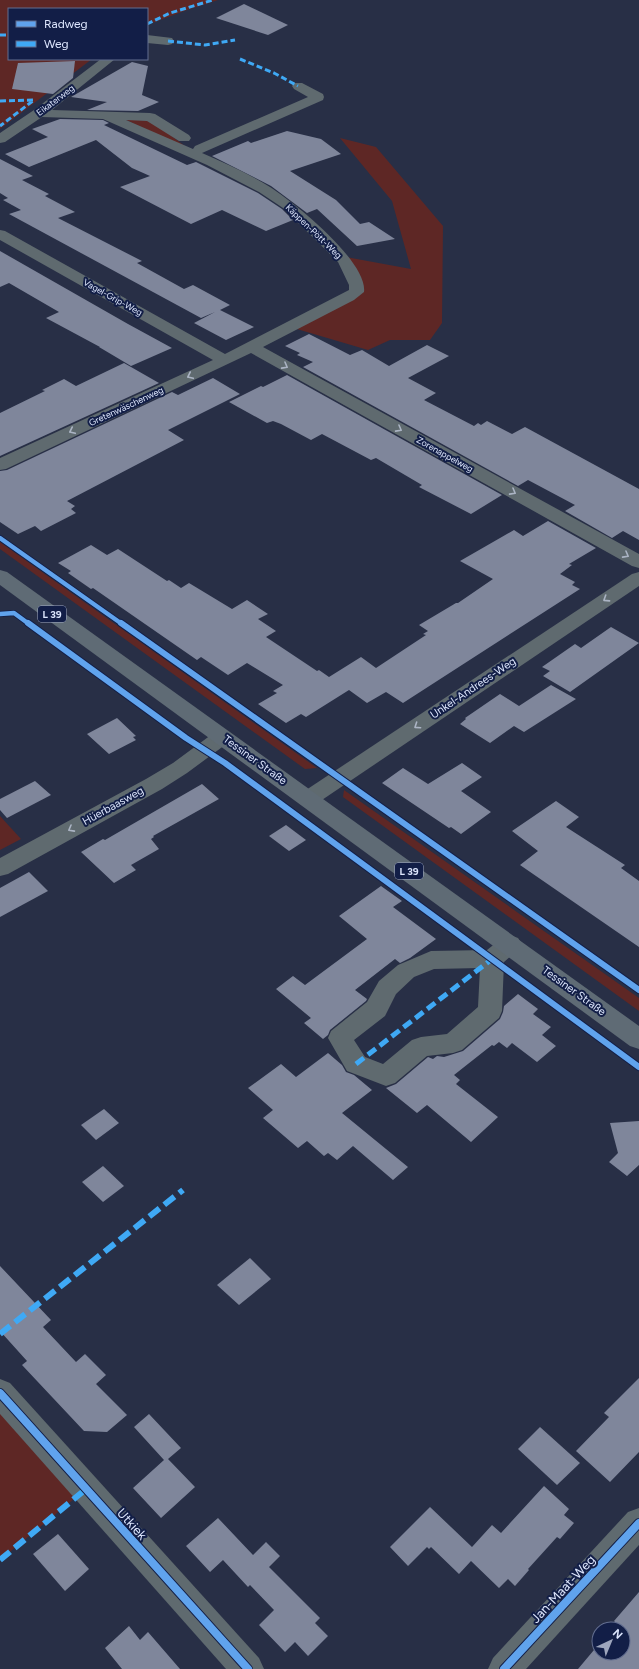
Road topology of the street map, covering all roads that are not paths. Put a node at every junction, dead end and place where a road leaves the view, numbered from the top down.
1 (148, 39) edge
2 (168, 41) dead end
3 (108, 60) edge
4 (298, 86) dead end
5 (39, 113) junction
6 (108, 116) junction
7 (0, 139) edge
8 (200, 149) junction
9 (212, 162) junction
10 (0, 234) edge
11 (251, 347) junction
12 (225, 360) junction
13 (0, 465) edge
14 (639, 562) edge
15 (0, 576) edge
16 (639, 578) edge
17 (222, 737) junction
18 (308, 799) junction
19 (0, 868) edge
20 (501, 951) junction
21 (639, 1039) edge
22 (0, 1393) edge
23 (639, 1523) edge
24 (248, 1669) edge
25 (504, 1669) edge

1 - 2 street
3 - 5 street, Eikaterweg
4 - 8 street
5 - 6 street, Käppen-Pött-Weg
5 - 7 street, Eikaterweg
6 - 8 street, Käppen-Pött-Weg
6 - 9 street, Käppen-Pött-Weg
8 - 9 street, Käppen-Pött-Weg
9 - 11 street, Käppen-Pött-Weg
10 - 12 street, Vagel-Grip-Weg
11 - 12 street, Gretenwäschenweg
11 -> 14 street, Zorenappelweg
12 -> 13 street, Gretenwäschenweg
15 - 17 main road, Tessiner Straße / L 39
16 -> 18 street, Unkel-Andrees-Weg
17 - 18 main road, Tessiner Straße / L 39
17 -> 19 street, Hüerbaasweg
18 - 20 main road, Tessiner Straße / L 39
20 - 20 street
20 - 21 main road, Tessiner Straße / L 39
22 - 24 street, Utkiek
23 - 25 street, Jan-Maat-Weg

